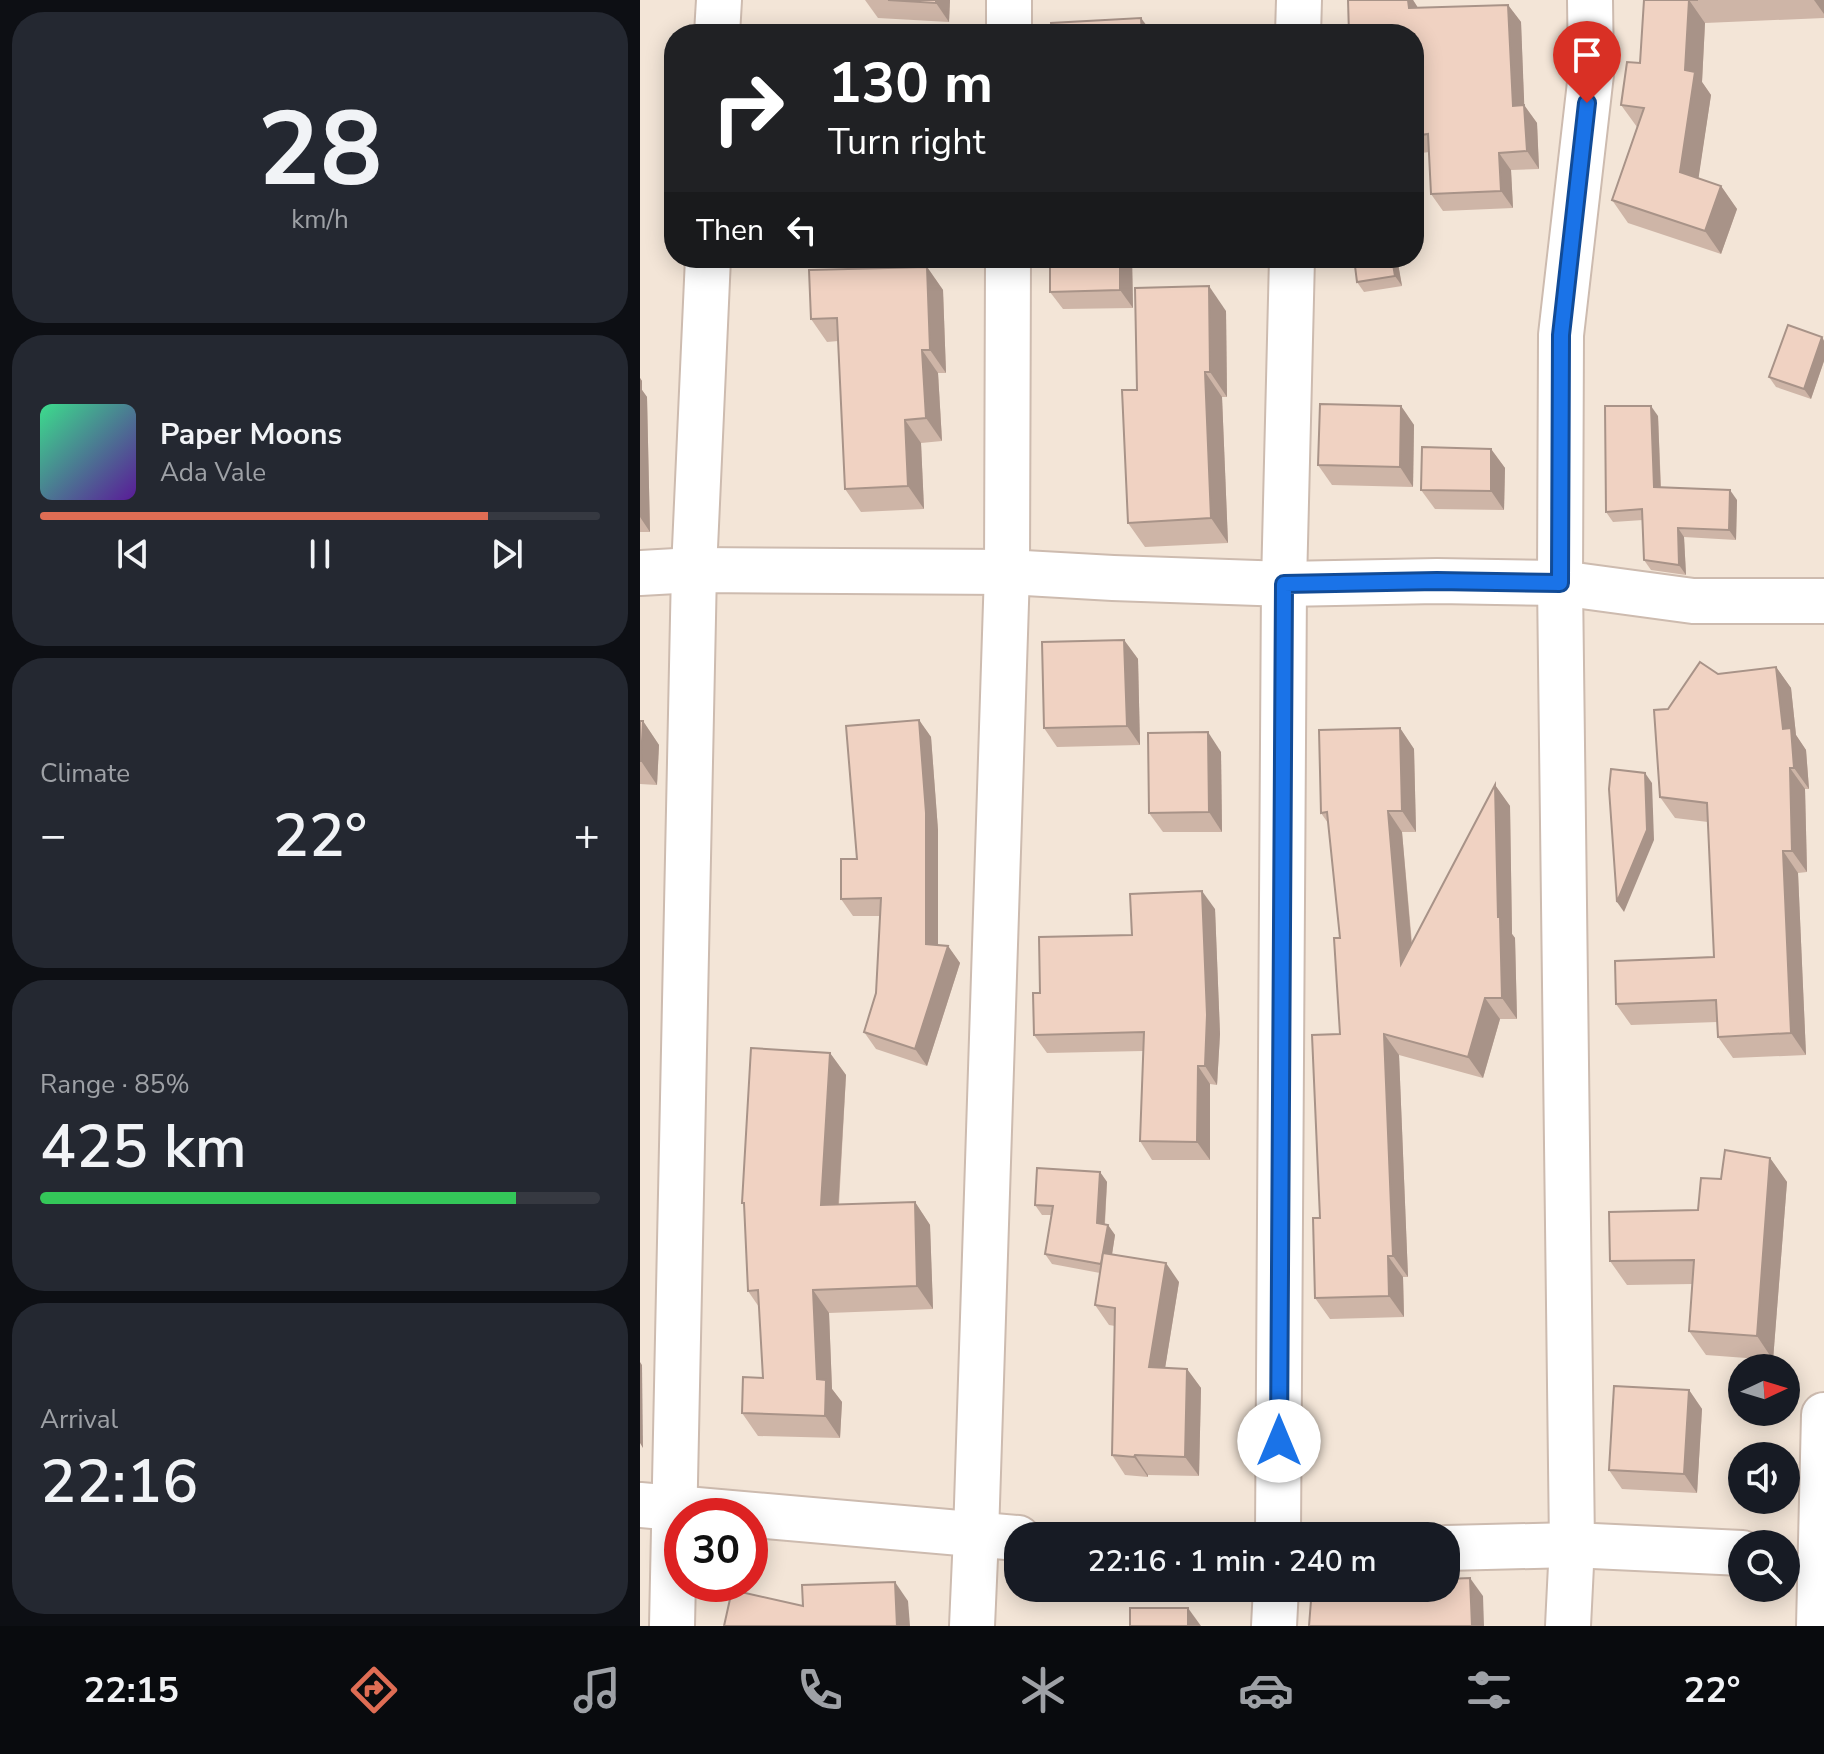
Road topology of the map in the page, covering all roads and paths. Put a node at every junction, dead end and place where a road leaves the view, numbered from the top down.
1 (719, 0) edge
2 (1009, 0) edge
3 (1299, 0) edge
4 (1590, 0) edge
5 (718, 24) edge
6 (1009, 24) edge
7 (1298, 24) edge
8 (708, 268) edge
9 (1008, 268) edge
10 (1292, 268) edge
11 (694, 570) junction
12 (1007, 572) junction
13 (640, 573) edge
14 (1560, 583) junction
15 (1284, 584) junction
16 (1824, 601) edge
17 (1824, 1415) edge
18 (658, 1506) edge
19 (1278, 1522) edge
20 (997, 1537) edge
21 (1572, 1545) junction
22 (1460, 1548) edge
23 (1728, 1552) edge
24 (1810, 1560) edge
25 (1275, 1602) edge
26 (672, 1626) edge
27 (972, 1626) edge
28 (1274, 1626) edge
29 (1568, 1626) edge
30 (1819, 1626) edge

1 - 5 street
2 - 6 street
3 - 7 street
4 - 14 street
8 - 11 street
9 - 12 street
10 - 15 street
11 - 12 street
11 - 13 street
11 - 18 street
12 - 15 street
12 - 20 street
14 - 15 street
14 - 16 street
14 - 21 street
15 - 19 street
17 - 24 street
18 - 20 street
18 - 26 street
20 - 27 street
21 - 22 street
21 - 23 street
21 - 29 street
24 - 30 street
25 - 28 street

